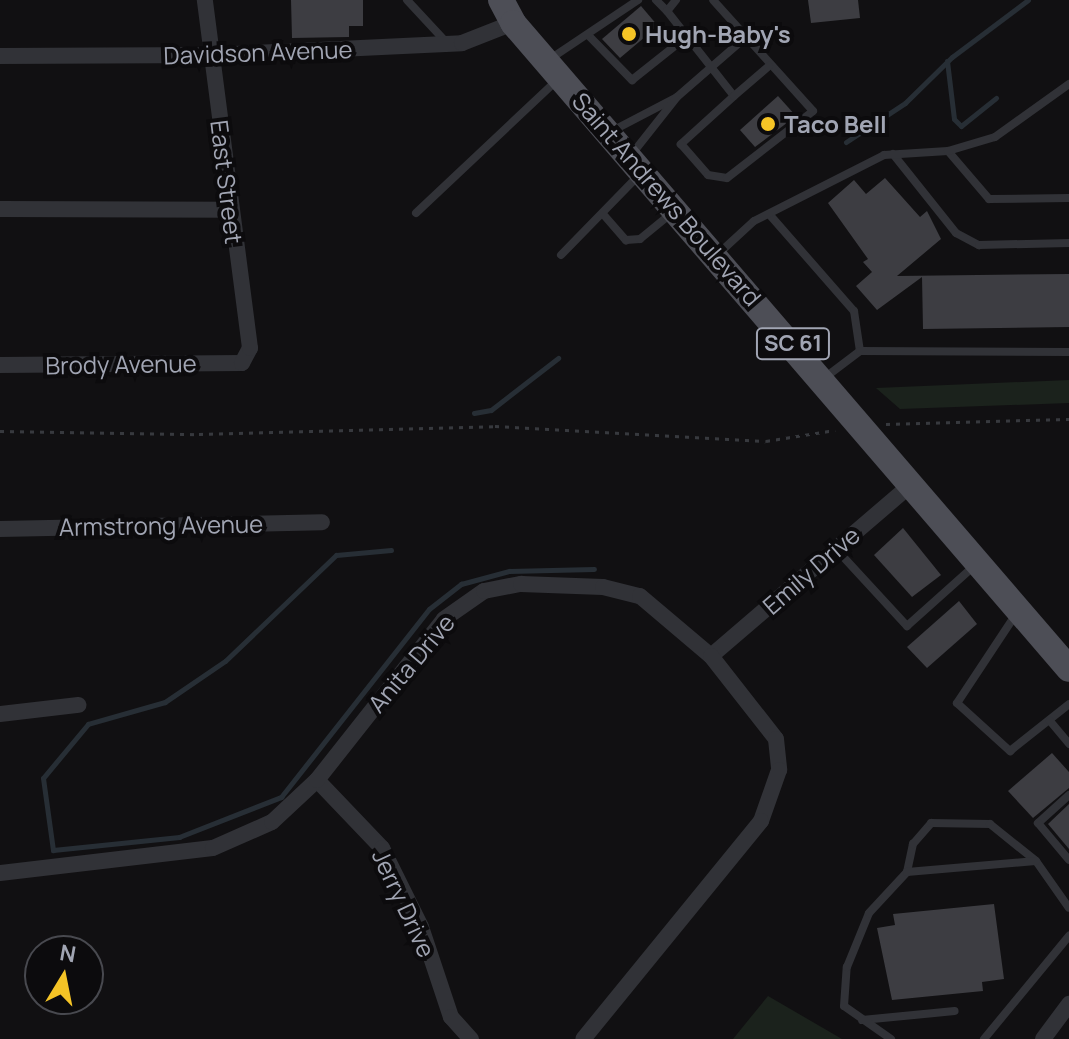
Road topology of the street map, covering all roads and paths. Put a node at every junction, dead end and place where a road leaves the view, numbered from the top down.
1 (205, 0) edge
2 (407, 0) edge
3 (478, 0) edge
4 (638, 0) edge
5 (656, 0) edge
6 (676, 0) edge
7 (713, 0) edge
8 (667, 11) junction
9 (507, 12) edge
10 (589, 36) junction
11 (686, 37) junction
12 (746, 37) junction
13 (447, 43) junction
14 (212, 55) junction
15 (0, 56) edge
16 (769, 66) junction
17 (710, 67) junction
18 (553, 70) junction
19 (1069, 84) edge
20 (734, 96) junction
21 (677, 97) junction
22 (608, 133) junction
23 (948, 151) junction
24 (893, 154) junction
25 (635, 165) junction
26 (1069, 198) edge
27 (0, 209) edge
28 (230, 210) junction
29 (675, 210) junction
30 (416, 213) dead end
31 (603, 214) junction
32 (769, 214) junction
33 (1069, 243) edge
34 (561, 255) dead end
35 (717, 255) junction
36 (860, 351) junction
37 (1069, 352) edge
38 (242, 363) joint
39 (0, 365) edge
40 (823, 379) junction
41 (1069, 419) edge
42 (862, 426) junction
43 (0, 431) edge
44 (912, 484) junction
45 (322, 522) dead end
46 (0, 529) edge
47 (836, 549) junction
48 (979, 562) junction
49 (1019, 610) junction
50 (711, 656) junction
51 (1069, 669) edge
52 (1069, 704) edge
53 (78, 705) dead end
54 (0, 714) edge
55 (1050, 721) junction
56 (1069, 744) edge
57 (317, 780) junction
58 (1069, 795) edge
59 (1069, 860) edge
60 (1036, 861) junction
61 (907, 872) junction
62 (0, 873) edge
63 (1069, 908) edge
64 (1069, 936) edge
65 (1069, 1004) edge
66 (955, 1011) dead end
67 (861, 1020) junction
68 (471, 1039) edge
69 (583, 1039) edge
70 (891, 1039) edge
71 (984, 1039) edge
72 (1043, 1039) edge

1 - 14 street, East Street
2 - 13 lane
3 - 9 main road, Saint Andrews Boulevard
4 - 10 lane
5 - 8 lane
6 - 8 lane
7 - 12 lane
8 - 11 lane
9 - 13 street, Davidson Avenue
9 - 18 main road, Saint Andrews Boulevard / SC 61
10 - 11 lane
10 - 18 lane
11 - 17 lane
12 - 16 lane
12 - 17 lane
13 - 14 street, Davidson Avenue
14 - 15 street, Davidson Avenue
14 - 28 street, East Street
16 - 20 lane
16 - 20 lane
17 - 20 lane
17 - 21 lane
18 - 22 main road, Saint Andrews Boulevard / SC 61
18 - 30 lane
19 - 23 lane
21 - 22 lane
21 - 25 lane
22 - 25 main road, Saint Andrews Boulevard / SC 61
23 - 24 lane
23 - 26 lane
24 - 32 lane
24 - 33 lane
25 - 29 main road, Saint Andrews Boulevard / SC 61
25 - 31 lane
27 - 28 street
28 - 38 street, East Street
29 - 31 lane
29 - 35 main road, Saint Andrews Boulevard / SC 61
31 - 34 lane
32 - 35 lane
32 - 36 lane
35 - 40 main road, Saint Andrews Boulevard / SC 61
36 - 37 lane
36 - 40 lane
38 - 39 street, Brody Avenue
40 - 42 main road, Saint Andrews Boulevard / SC 61
41 - 42 path
42 - 43 path
42 - 44 main road, Saint Andrews Boulevard / SC 61
44 - 47 street, Emily Drive
44 - 48 main road, Saint Andrews Boulevard / SC 61
45 - 46 street, Armstrong Avenue
47 - 48 lane
47 - 50 street, Emily Drive
48 - 49 main road, Saint Andrews Boulevard / SC 61
49 - 51 main road, Saint Andrews Boulevard / SC 61
49 - 55 lane
50 - 57 street, Anita Drive
50 - 69 street, Anita Drive
52 - 55 lane
53 - 54 street
55 - 56 lane
57 - 62 street, Anita Drive
57 - 68 street, Jerry Drive
58 - 59 lane
60 - 61 lane
60 - 61 lane
60 - 63 lane
61 - 67 lane
64 - 71 lane
65 - 72 street
66 - 67 lane
67 - 70 lane

